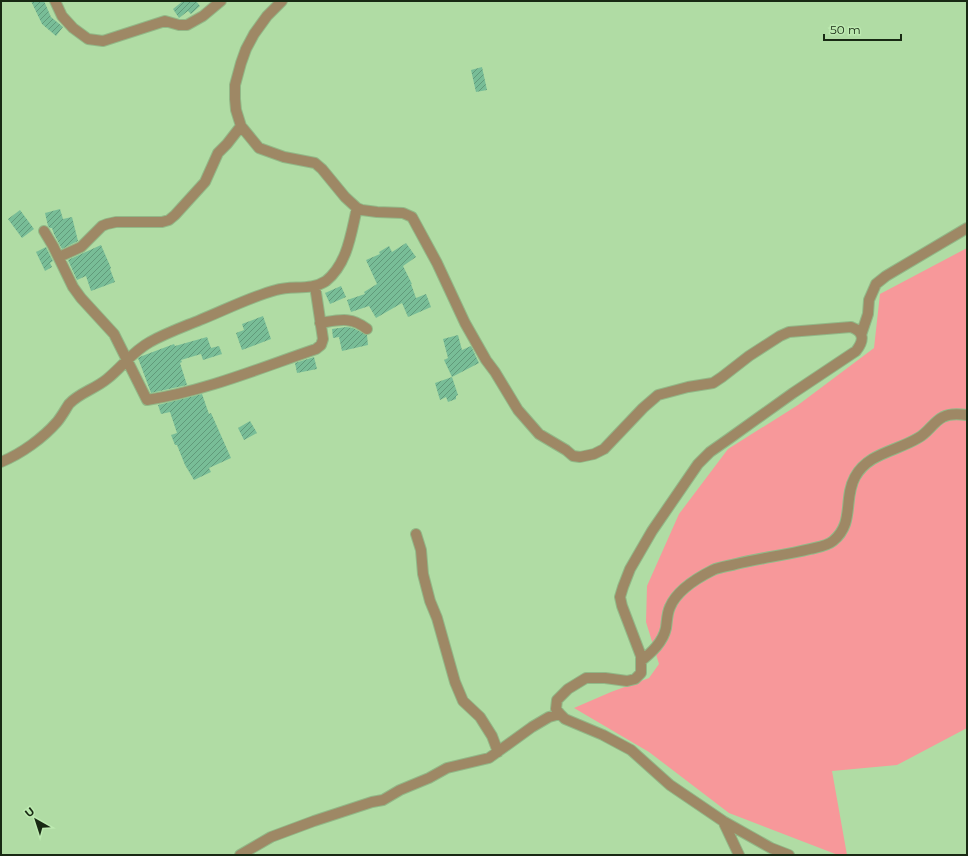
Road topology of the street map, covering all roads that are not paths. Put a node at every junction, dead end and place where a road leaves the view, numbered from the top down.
1 (55, 1) edge
2 (222, 1) edge
3 (282, 1) edge
4 (241, 126) junction
5 (357, 208) junction
6 (967, 228) edge
7 (44, 231) dead end
8 (59, 257) junction
9 (315, 286) junction
10 (320, 322) junction
11 (367, 329) dead end
12 (861, 335) junction
13 (127, 359) junction
14 (967, 415) edge
15 (1, 462) edge
16 (416, 534) dead end
17 (641, 661) junction
18 (560, 714) junction
19 (498, 752) junction
20 (722, 821) junction
21 (240, 855) edge
22 (739, 855) edge
23 (789, 855) edge

1 - 2 street
3 - 4 street
4 - 5 street
4 - 8 street
5 - 9 street
5 - 12 street
6 - 12 street
7 - 8 street
8 - 13 street
9 - 10 street
9 - 13 street
10 - 11 street
10 - 13 street
12 - 17 street
13 - 15 street
14 - 17 street
16 - 19 street
17 - 18 street
18 - 19 street
18 - 20 street
19 - 21 street
20 - 22 street
20 - 23 street

